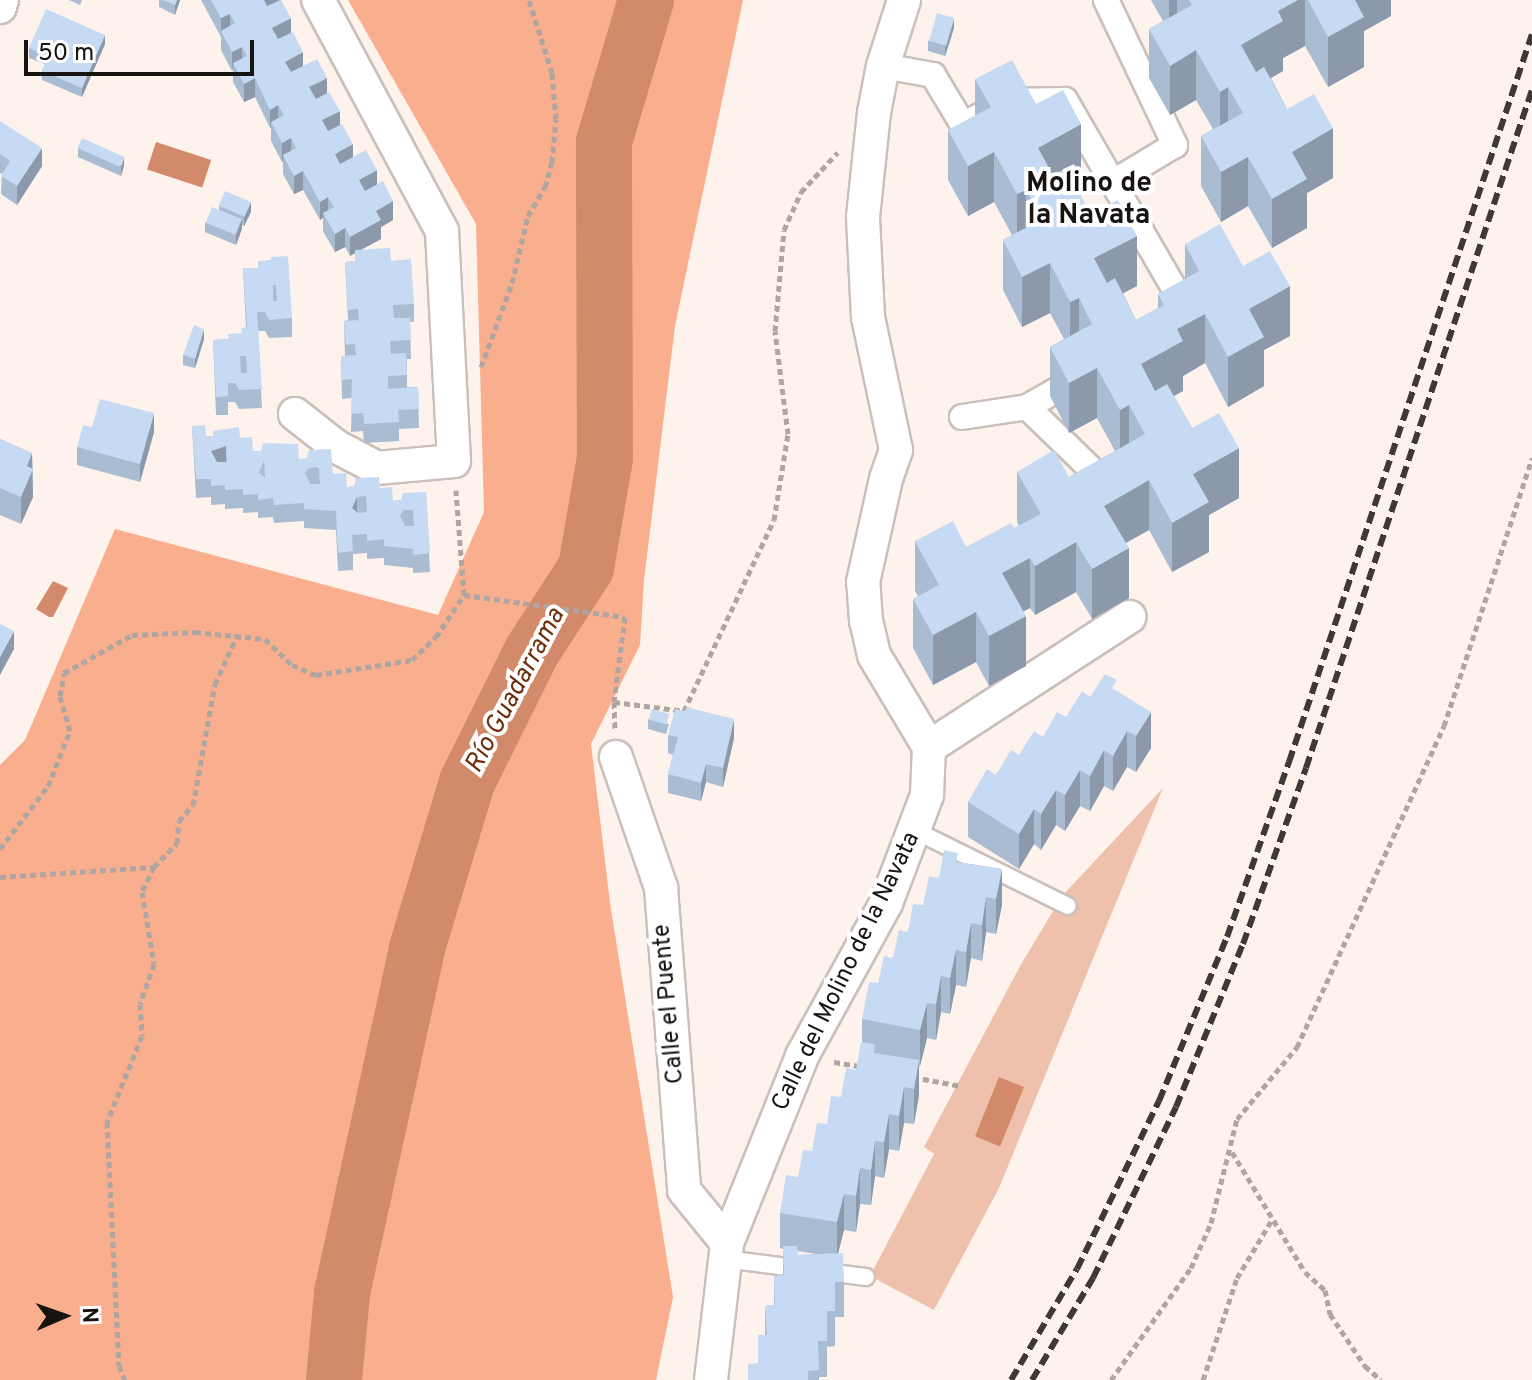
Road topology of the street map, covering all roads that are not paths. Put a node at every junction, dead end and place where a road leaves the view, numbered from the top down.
1 (2, 0) edge
2 (318, 0) edge
3 (904, 0) edge
4 (1106, 0) edge
5 (0, 7) edge
6 (883, 66) junction
7 (1115, 181) junction
8 (1174, 288) edge
9 (1078, 378) edge
10 (1027, 407) junction
11 (295, 414) dead end
12 (962, 417) dead end
13 (1111, 488) edge
14 (1129, 617) dead end
15 (929, 747) junction
16 (616, 757) road end
17 (916, 831) junction
18 (1068, 906) dead end
19 (726, 1251) junction
20 (866, 1277) dead end
21 (711, 1380) edge

1 - 5 street
2 - 11 street
3 - 6 street
4 - 7 street
6 - 7 street
6 - 15 street
7 - 8 street
9 - 10 street
10 - 12 street
10 - 13 street
14 - 15 street
15 - 17 street, Calle del Molino de la Navata
16 - 19 street, Calle el Puente
17 - 18 lane
17 - 19 street, Calle del Molino de la Navata
19 - 20 lane
19 - 21 street, Calle del Molino de la Navata

